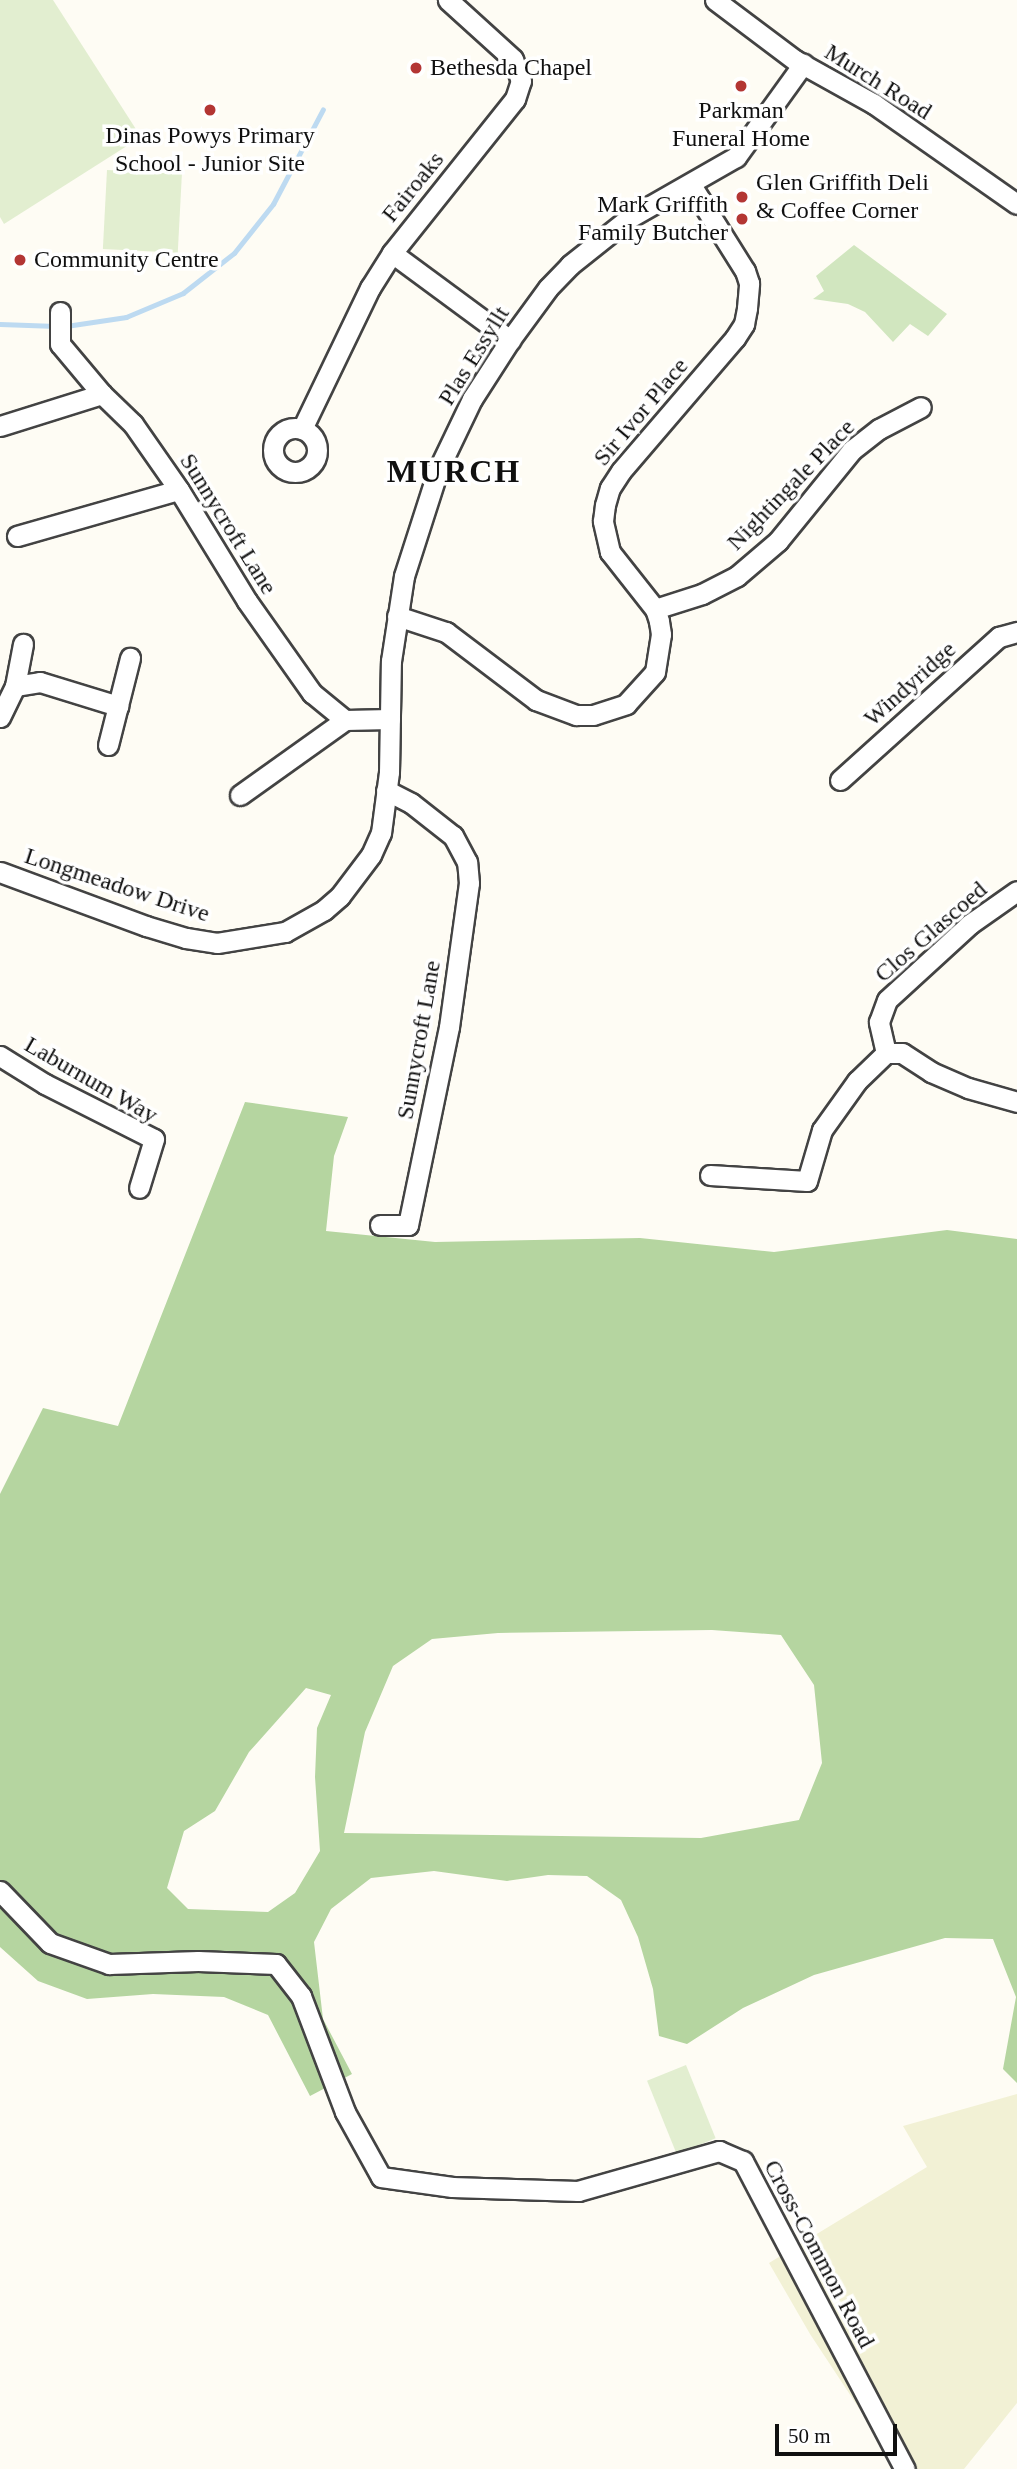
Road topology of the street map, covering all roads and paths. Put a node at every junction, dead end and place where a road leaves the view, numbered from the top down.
1 (448, 0) edge
2 (715, 0) edge
3 (803, 64) junction
4 (691, 185) junction
5 (1017, 204) edge
6 (392, 253) junction
7 (60, 312) dead end
8 (510, 340) junction
9 (102, 394) junction
10 (921, 407) dead end
11 (0, 426) edge
12 (302, 429) dead end
13 (179, 490) junction
14 (17, 536) dead end
15 (655, 609) junction
16 (397, 616) junction
17 (1017, 632) edge
18 (23, 644) dead end
19 (130, 658) dead end
20 (15, 686) junction
21 (118, 706) junction
22 (0, 716) edge
23 (390, 719) junction
24 (345, 720) junction
25 (108, 745) dead end
26 (840, 780) dead end
27 (386, 790) junction
28 (240, 795) dead end
29 (0, 872) edge
30 (1017, 891) edge
31 (886, 1053) junction
32 (0, 1056) edge
33 (1017, 1102) edge
34 (710, 1175) dead end
35 (139, 1188) dead end
36 (380, 1225) dead end
37 (0, 1891) edge
38 (905, 2469) edge

1 - 6 street, Fairoaks
2 - 3 street, Murch Road
3 - 4 street, Plas Essyllt
3 - 5 street, Murch Road
4 - 8 street, Plas Essyllt
4 - 15 street, Sir Ivor Place
6 - 8 street
6 - 12 street, Fairoaks
7 - 9 street, Sunnycroft Lane
8 - 16 street, Plas Essyllt
9 - 11 street
9 - 13 street, Sunnycroft Lane
10 - 15 street, Nightingale Place
13 - 14 street
13 - 24 street, Sunnycroft Lane
15 - 16 street
16 - 23 street, Plas Essyllt
17 - 26 street, Windyridge
18 - 20 street
19 - 21 street
20 - 21 street
20 - 22 street
21 - 25 street
23 - 24 street
23 - 27 street, Plas Essyllt
24 - 28 street
27 - 29 street, Longmeadow Drive
27 - 36 street, Sunnycroft Lane
30 - 31 street, Clos Glascoed
31 - 33 street
31 - 34 street
32 - 35 street, Laburnum Way
37 - 38 street, Cross-Common Road

